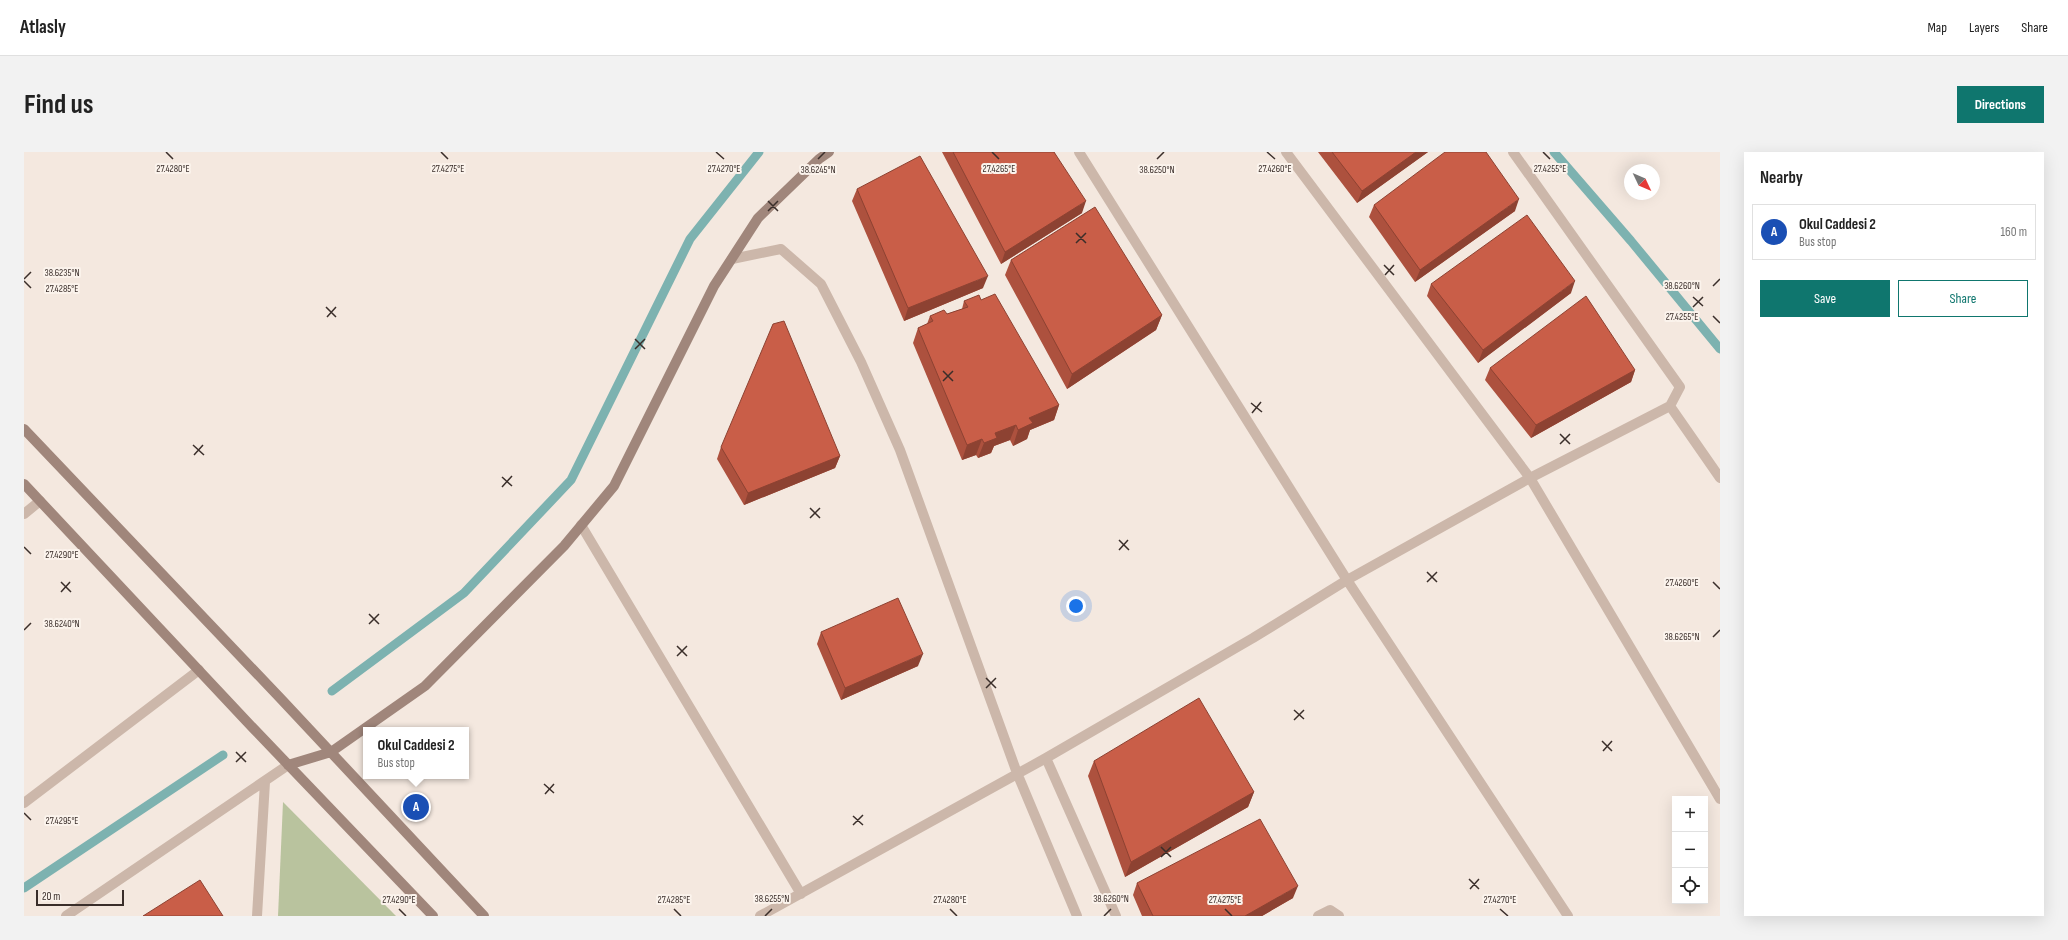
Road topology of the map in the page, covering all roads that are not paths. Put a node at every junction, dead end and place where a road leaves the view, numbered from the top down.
1 (829, 152) edge
2 (1079, 152) edge
3 (1286, 152) edge
4 (1513, 152) edge
5 (732, 259) junction
6 (1670, 406) junction
7 (24, 429) edge
8 (1530, 478) junction
9 (1720, 478) edge
10 (24, 484) edge
11 (40, 500) junction
12 (24, 514) edge
13 (581, 526) junction
14 (1347, 580) junction
15 (199, 670) junction
16 (367, 727) edge
17 (363, 730) edge
18 (331, 752) junction
19 (1046, 758) junction
20 (288, 765) junction
21 (1017, 773) junction
22 (265, 782) junction
23 (1720, 799) edge
24 (24, 803) edge
25 (801, 894) junction
26 (66, 916) edge
27 (257, 916) edge
28 (433, 916) edge
29 (484, 916) edge
30 (760, 916) edge
31 (1077, 916) edge
32 (1116, 916) edge
33 (1318, 916) edge
34 (1339, 916) edge
35 (1568, 916) edge

1 - 5 street
2 - 14 street
3 - 8 street
4 - 6 street
5 - 13 street
5 - 21 street
6 - 8 street
6 - 9 street
7 - 18 street
8 - 14 street
8 - 23 street
10 - 11 street
11 - 12 street
11 - 15 street
13 - 16 street
13 - 25 street
14 - 19 street
14 - 35 street
15 - 20 street
15 - 24 street
17 - 18 street
18 - 20 street
18 - 29 street
19 - 21 street
19 - 32 street
20 - 22 street
20 - 28 street
21 - 25 street
21 - 31 street
22 - 26 street
22 - 27 street
25 - 30 street
33 - 34 street

